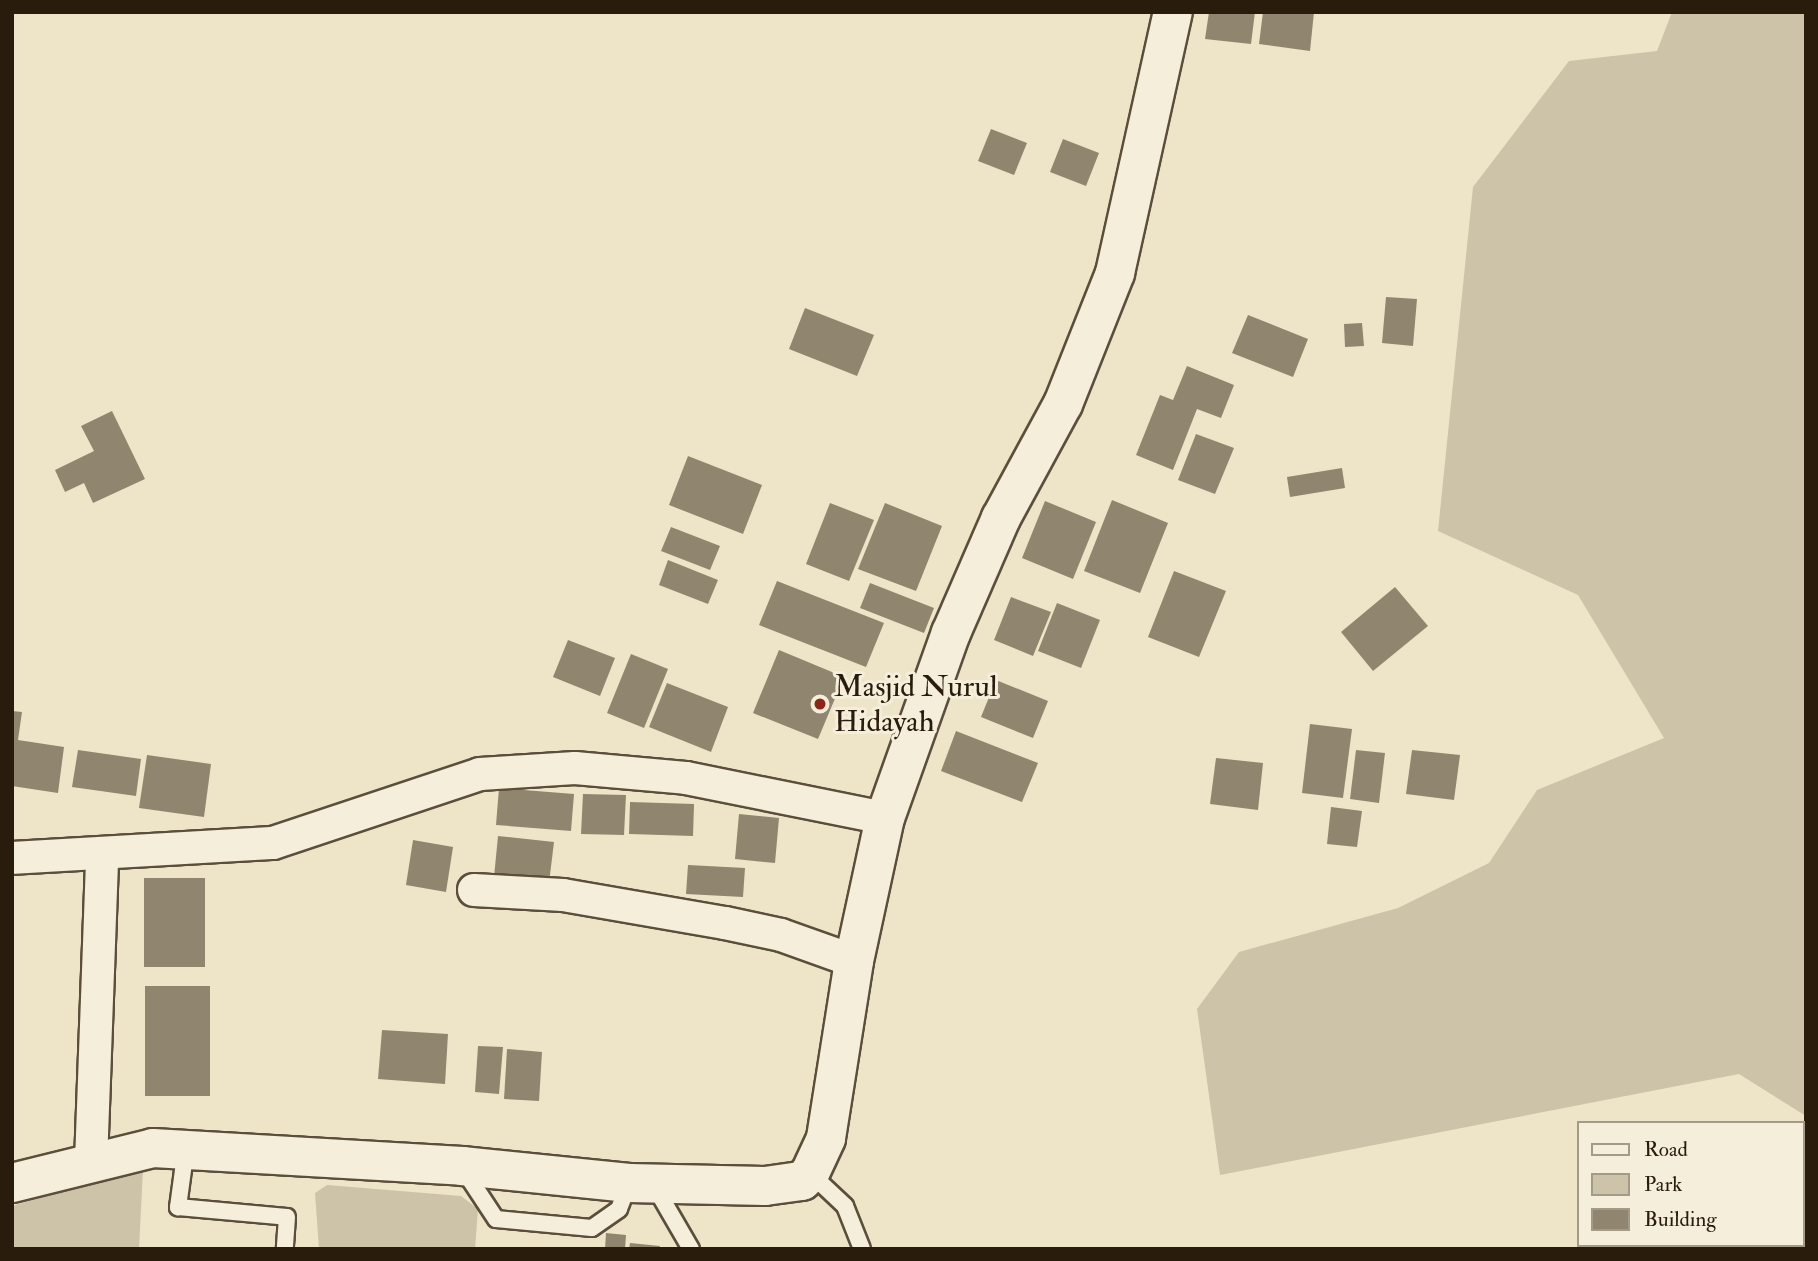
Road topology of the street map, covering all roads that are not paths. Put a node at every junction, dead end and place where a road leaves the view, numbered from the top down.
1 (1173, 12) edge
2 (885, 818) junction
3 (103, 855) junction
4 (12, 858) edge
5 (474, 890) dead end
6 (854, 961) junction
7 (186, 1149) junction
8 (92, 1162) junction
9 (810, 1173) junction
10 (12, 1183) edge
11 (641, 1183) junction
12 (285, 1249) edge
13 (691, 1249) edge
14 (862, 1249) edge

1 - 2 main road
2 - 3 street
2 - 6 main road
3 - 4 street
3 - 8 street
5 - 6 street
6 - 9 main road
7 - 8 main road
7 - 11 main road
7 - 12 lane
8 - 10 main road
9 - 11 main road
9 - 14 lane
11 - 13 lane

